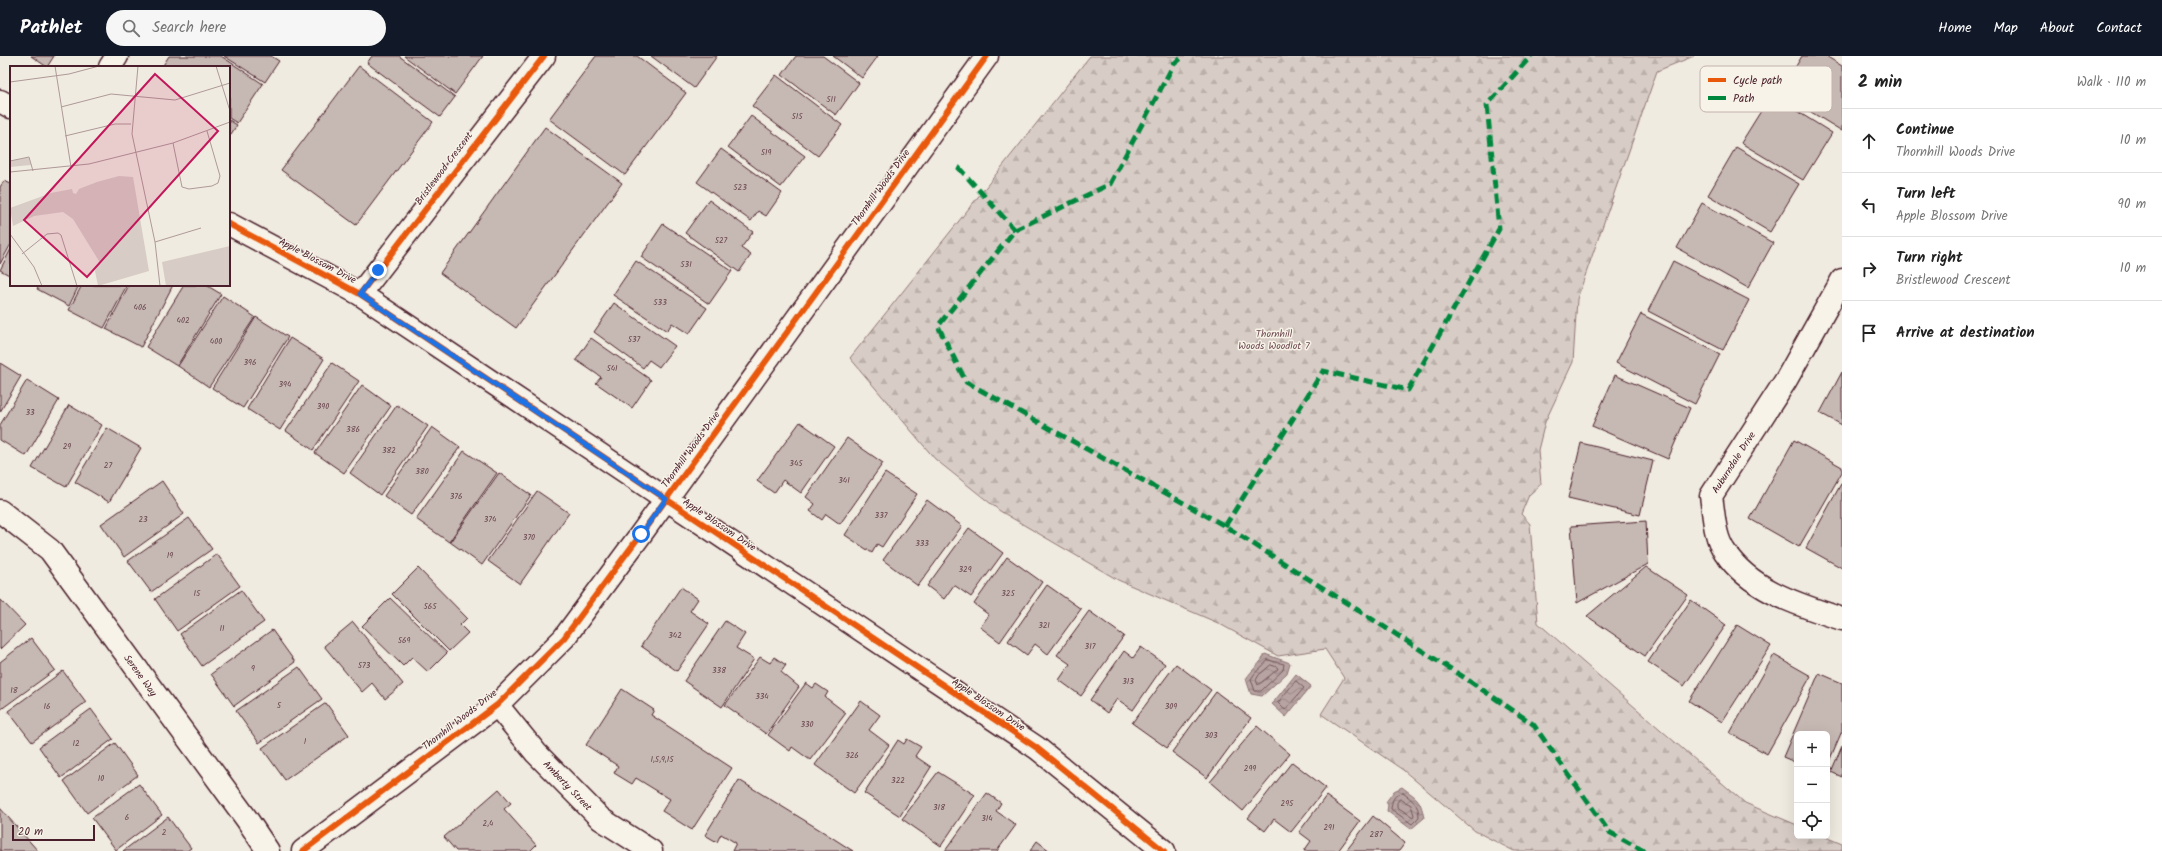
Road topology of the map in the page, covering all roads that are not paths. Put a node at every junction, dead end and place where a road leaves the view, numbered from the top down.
1 (117, 56) edge
2 (544, 56) edge
3 (987, 56) edge
4 (111, 66) edge
5 (0, 101) edge
6 (10, 106) edge
7 (230, 225) edge
8 (1842, 280) edge
9 (360, 294) junction
10 (666, 499) junction
11 (0, 511) edge
12 (1842, 619) edge
13 (497, 704) junction
14 (268, 851) edge
15 (303, 851) edge
16 (651, 851) edge
17 (1164, 851) edge

1 - 4 street
2 - 9 street, Bristlewood Crescent
3 - 10 street, Thornhill Woods Drive
5 - 6 street
7 - 9 street, Apple Blossom Drive
8 - 12 street, Auburndale Drive
9 - 10 street, Apple Blossom Drive
10 - 13 street, Thornhill Woods Drive
10 - 17 street, Apple Blossom Drive
11 - 14 street, Serene Way
13 - 15 street, Thornhill Woods Drive
13 - 16 street, Amberty Street

